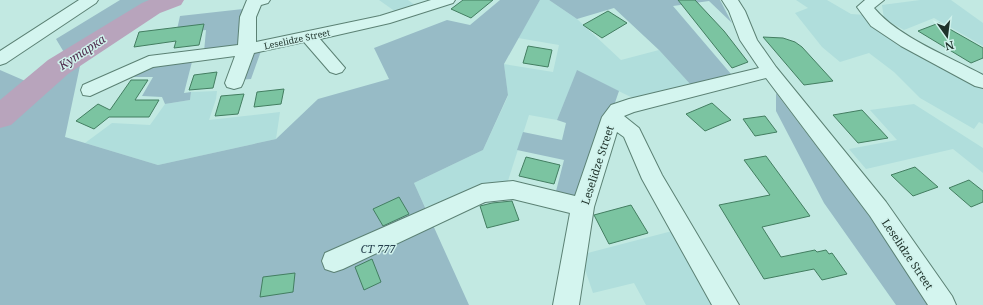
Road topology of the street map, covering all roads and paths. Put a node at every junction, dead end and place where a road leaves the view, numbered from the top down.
1 (90, 0) edge
2 (262, 0) edge
3 (448, 0) edge
4 (730, 0) edge
5 (876, 0) edge
6 (309, 37) junction
7 (247, 49) junction
8 (0, 59) edge
9 (336, 68) dead end
10 (770, 71) junction
11 (234, 82) dead end
12 (982, 82) edge
13 (90, 90) dead end
14 (612, 117) junction
15 (583, 207) junction
16 (334, 261) dead end
17 (566, 305) edge
18 (726, 305) edge
19 (943, 305) edge

1 - 8 street
2 - 7 street, Leselidze Street
3 - 6 street, Leselidze Street
4 - 10 street, Leselidze Street
5 - 12 street
6 - 7 street, Leselidze Street
6 - 9 street
7 - 11 street
7 - 13 street
10 - 14 street, Leselidze Street
10 - 19 street, Leselidze Street
14 - 15 street, Leselidze Street
14 - 18 street
15 - 16 street
15 - 17 street, Leselidze Street

